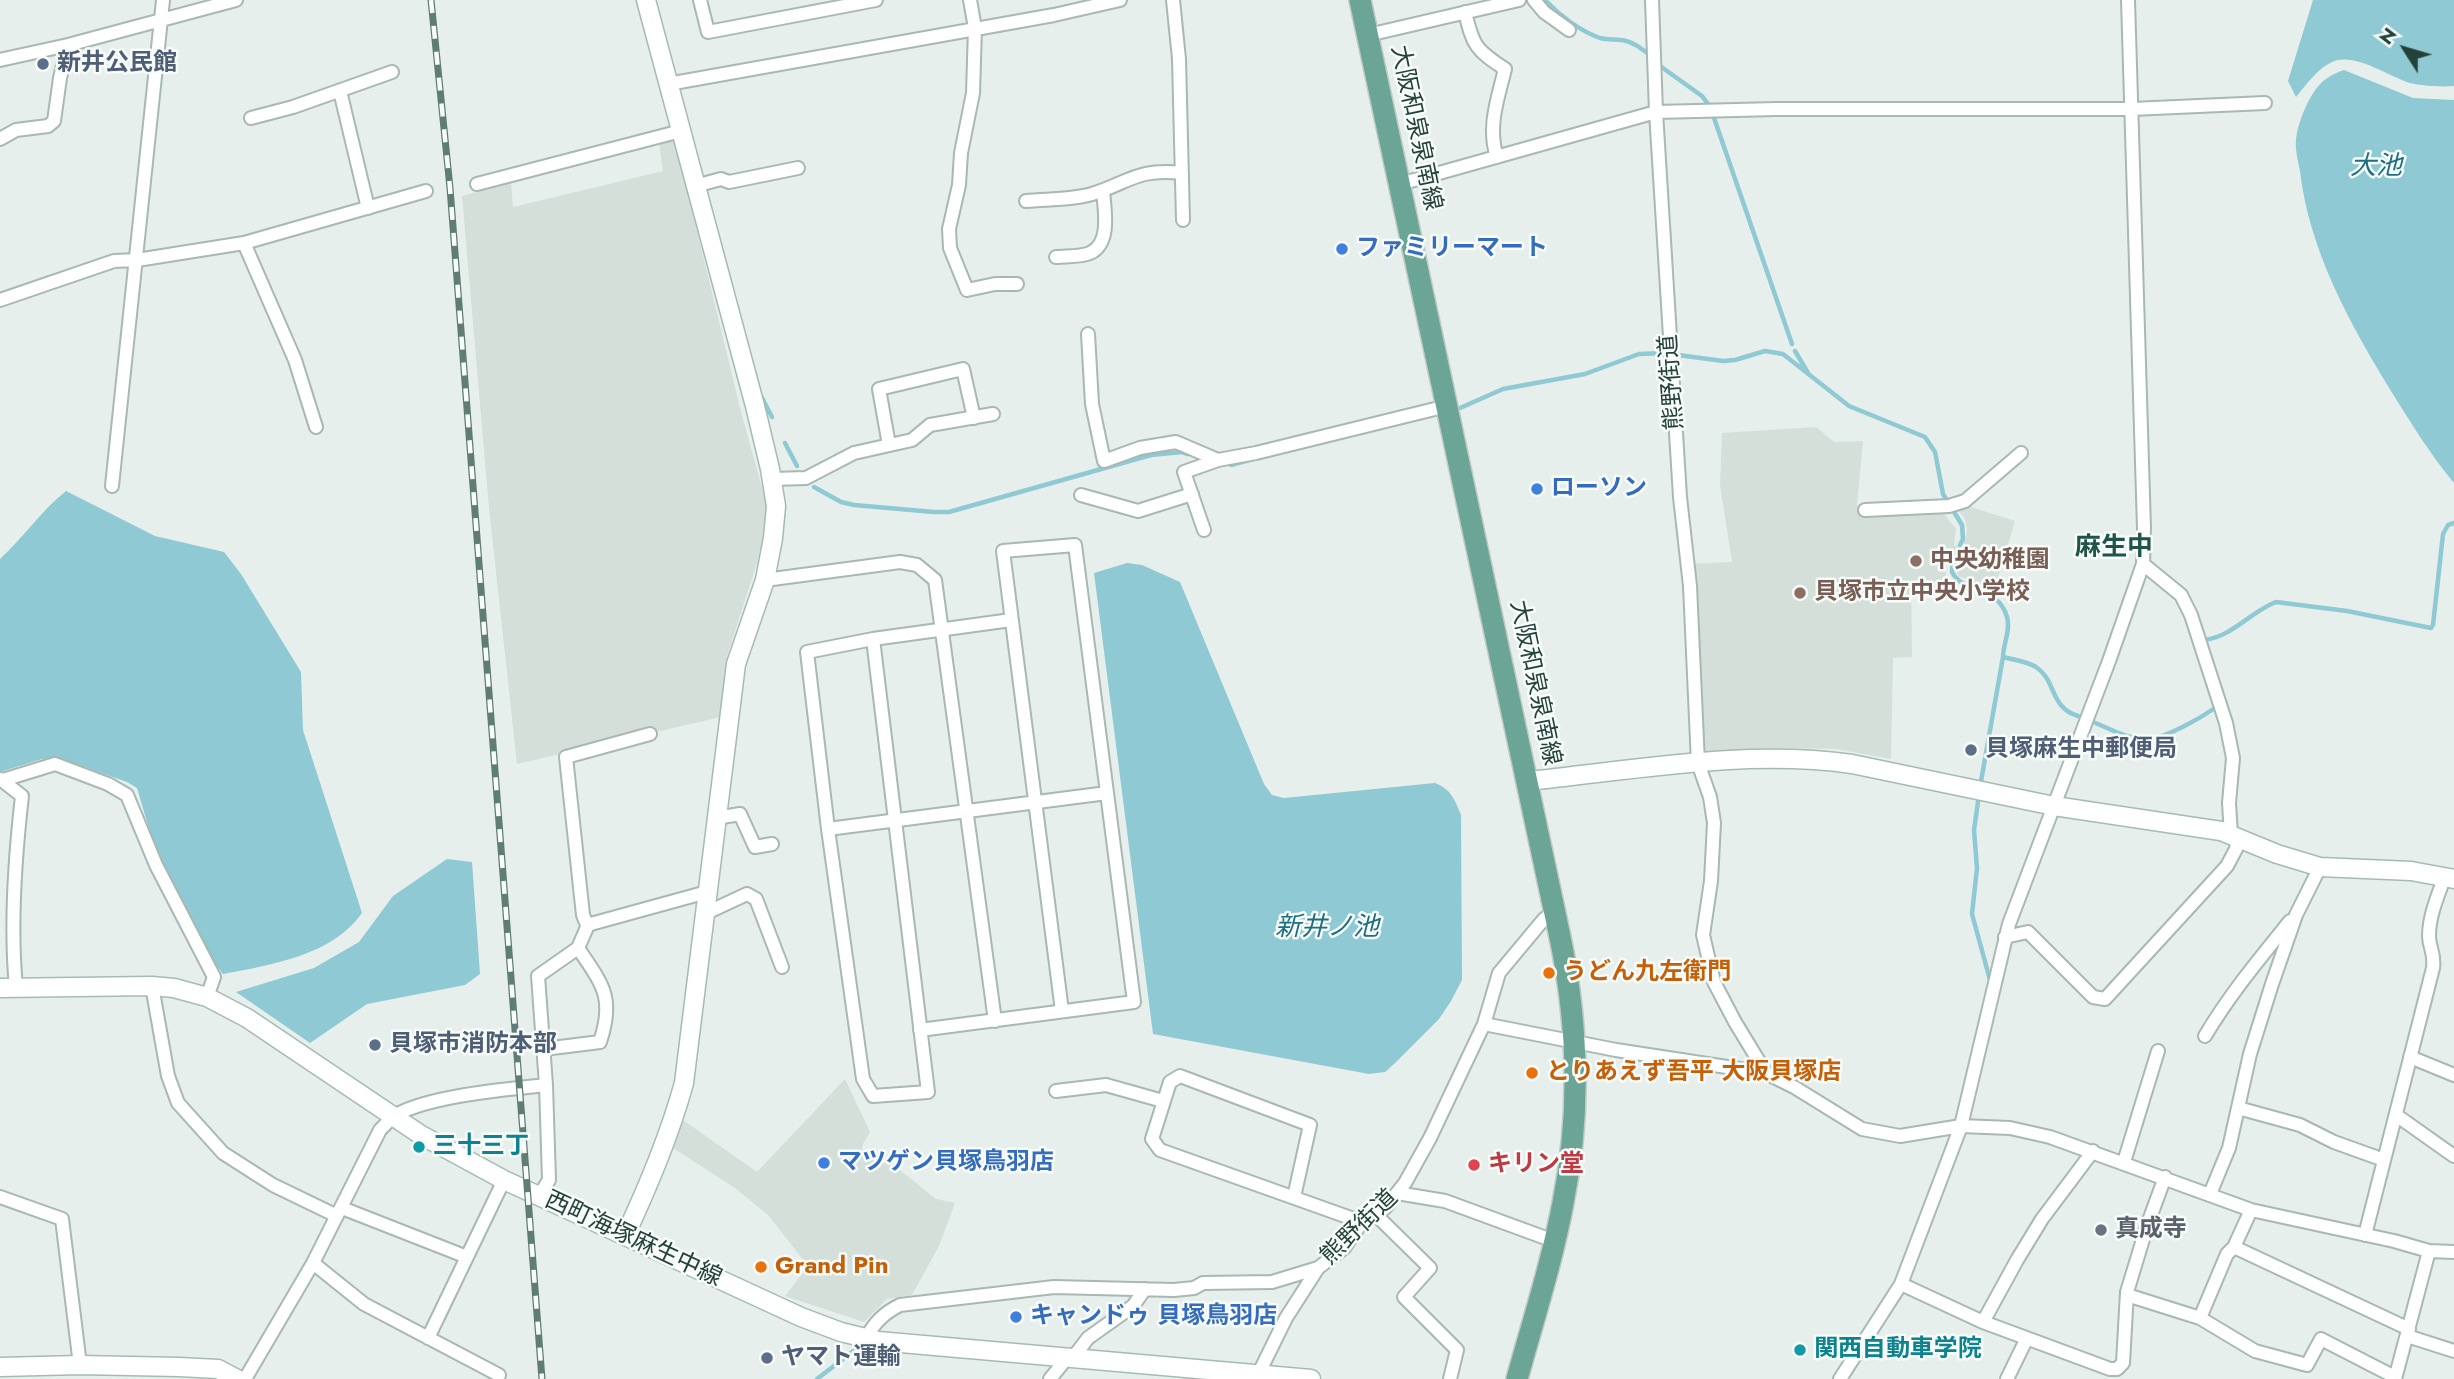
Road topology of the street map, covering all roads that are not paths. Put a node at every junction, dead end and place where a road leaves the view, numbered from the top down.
1 (163, 0) edge
2 (236, 0) edge
3 (646, 0) edge
4 (699, 0) edge
5 (876, 0) edge
6 (970, 0) edge
7 (1048, 0) edge
8 (1120, 0) edge
9 (1173, 0) edge
10 (1360, 0) edge
11 (1518, 0) edge
12 (1534, 0) edge
13 (1652, 0) edge
14 (2128, 0) edge
15 (829, 4) edge
16 (1465, 12) junction
17 (1054, 15) junction
18 (160, 20) junction
19 (975, 28) junction
20 (1569, 30) dead end
21 (1368, 35) junction
22 (68, 45) junction
23 (0, 60) edge
24 (393, 72) dead end
25 (668, 84) junction
26 (340, 91) junction
27 (2264, 103) dead end
28 (2132, 109) junction
29 (1656, 112) junction
30 (251, 118) dead end
31 (681, 131) junction
32 (0, 139) edge
33 (1497, 157) junction
34 (798, 168) dead end
35 (1182, 173) junction
36 (477, 184) dead end
37 (1400, 184) junction
38 (695, 186) junction
39 (1103, 190) junction
40 (426, 191) dead end
41 (1026, 201) dead end
42 (368, 208) junction
43 (1183, 220) dead end
44 (244, 243) junction
45 (1056, 257) dead end
46 (137, 260) junction
47 (1017, 284) dead end
48 (0, 300) edge
49 (1088, 334) dead end
50 (1447, 406) junction
51 (993, 414) dead end
52 (974, 418) junction
53 (316, 426) dead end
54 (889, 445) junction
55 (2021, 453) dead end
56 (1218, 460) junction
57 (772, 479) junction
58 (112, 486) dead end
59 (1192, 494) junction
60 (1081, 495) dead end
61 (1865, 510) dead end
62 (1204, 530) dead end
63 (2143, 564) junction
64 (765, 580) junction
65 (1011, 620) junction
66 (942, 630) junction
67 (873, 639) junction
68 (650, 734) dead end
69 (1698, 763) junction
70 (1, 780) edge
71 (1528, 781) junction
72 (1107, 793) junction
73 (1036, 803) junction
74 (2054, 806) junction
75 (966, 812) junction
76 (716, 818) junction
77 (895, 822) junction
78 (828, 829) junction
79 (2234, 836) junction
80 (772, 844) dead end
81 (2320, 867) junction
82 (2449, 878) edge
83 (707, 892) junction
84 (1555, 912) junction
85 (704, 914) junction
86 (2295, 915) junction
87 (588, 925) junction
88 (2006, 937) junction
89 (578, 948) junction
90 (782, 967) dead end
91 (152, 986) junction
92 (8, 988) edge
93 (207, 997) junction
94 (1062, 1011) junction
95 (995, 1021) junction
96 (1484, 1024) junction
97 (920, 1030) junction
98 (2205, 1036) dead end
99 (1575, 1042) junction
100 (544, 1049) junction
101 (2158, 1051) dead end
102 (2410, 1057) junction
103 (1766, 1073) junction
104 (2454, 1075) edge
105 (546, 1085) junction
106 (1055, 1091) dead end
107 (1163, 1101) junction
108 (2238, 1108) junction
109 (2396, 1115) junction
110 (393, 1117) junction
111 (1961, 1126) junction
112 (2093, 1152) junction
113 (2454, 1156) edge
114 (2384, 1160) junction
115 (2124, 1162) junction
116 (2165, 1177) junction
117 (505, 1180) junction
118 (1397, 1193) junction
119 (2210, 1194) junction
120 (539, 1196) junction
121 (0, 1197) edge
122 (1294, 1197) junction
123 (2251, 1210) junction
124 (340, 1212) junction
125 (1375, 1214) junction
126 (1362, 1222) junction
127 (2365, 1235) junction
128 (625, 1236) junction
129 (1554, 1241) junction
130 (2234, 1247) junction
131 (2429, 1251) junction
132 (2454, 1252) edge
133 (467, 1257) junction
134 (313, 1263) junction
135 (1318, 1268) junction
136 (1901, 1284) junction
137 (1145, 1289) junction
138 (2127, 1295) junction
139 (2200, 1318) junction
140 (1983, 1322) junction
141 (2408, 1333) junction
142 (428, 1338) junction
143 (866, 1338) junction
144 (2026, 1340) junction
145 (2454, 1351) edge
146 (1070, 1359) junction
147 (80, 1365) junction
148 (0, 1367) edge
149 (2118, 1374) edge
150 (499, 1375) dead end
151 (1257, 1376) edge
152 (2395, 1378) edge
153 (237, 1379) edge
154 (245, 1379) edge
155 (1050, 1379) edge
156 (1311, 1379) edge
157 (1450, 1379) edge
158 (1517, 1379) edge
159 (1840, 1379) edge
160 (2007, 1379) edge

1 - 18 street
2 - 18 street
3 - 25 street
4 - 15 street
5 - 15 street
6 - 19 street
7 - 17 street
8 - 17 street
9 - 35 street
10 - 21 main road, 大阪和泉泉南線
11 - 16 street
12 - 20 street
13 - 29 street, 熊野街道
14 - 28 street
16 - 21 street
16 - 33 street
17 - 19 street
18 - 22 street
18 - 46 street
19 - 25 street
19 - 47 street
21 - 37 main road, 大阪和泉泉南線
22 - 23 street
22 - 32 street
24 - 26 street
25 - 31 street
26 - 30 street
26 - 42 street
27 - 28 street
28 - 29 street
28 - 63 street
29 - 33 street
29 - 69 street, 熊野街道
31 - 36 street
31 - 38 street
33 - 37 street
34 - 38 street
35 - 39 street
35 - 43 street
37 - 50 main road, 大阪和泉泉南線
38 - 57 street
39 - 41 street
39 - 45 street
40 - 42 street
42 - 44 street
44 - 46 street
44 - 53 street
46 - 48 street
46 - 58 street
49 - 56 street
50 - 56 street
50 - 71 main road, 大阪和泉泉南線
51 - 52 street
52 - 54 street
52 - 54 street
54 - 57 street
55 - 61 street
56 - 59 street
57 - 64 street
59 - 60 street
59 - 62 street
63 - 74 street
63 - 79 street
64 - 66 street
64 - 76 street
65 - 66 street
65 - 72 street
65 - 73 street
66 - 67 street
66 - 75 street
67 - 77 street
67 - 78 street
68 - 87 street
69 - 71 street
69 - 74 street
69 - 103 street, 熊野街道
70 - 92 street
70 - 93 street
71 - 84 main road, 大阪和泉泉南線
72 - 73 street
72 - 94 street
73 - 75 street
73 - 94 street
74 - 79 street
74 - 88 street
75 - 77 street
75 - 95 street
76 - 80 street
76 - 83 street
77 - 78 street
77 - 97 street
78 - 97 street
79 - 81 street
79 - 88 street
81 - 82 street
81 - 86 street
82 - 102 street
83 - 85 street
83 - 87 street
84 - 96 street, 熊野街道
84 - 99 main road, 大阪和泉泉南線
85 - 90 street
85 - 128 street
86 - 98 street
86 - 108 street
87 - 89 street
88 - 111 street
89 - 100 street
89 - 100 street
91 - 92 street, 西町海塚麻生中線
91 - 93 street, 西町海塚麻生中線
91 - 124 street
93 - 110 street, 西町海塚麻生中線
94 - 95 street
95 - 97 street
96 - 99 street
96 - 118 street, 熊野街道
99 - 103 street
99 - 129 main road, 大阪和泉泉南線
100 - 105 street
101 - 115 street
102 - 104 street
102 - 109 street
103 - 111 street
105 - 110 street
105 - 120 street
106 - 107 street
107 - 122 street
107 - 122 street
108 - 114 street
108 - 119 street
109 - 113 street
109 - 114 street
110 - 117 street, 西町海塚麻生中線
110 - 124 street
111 - 112 street
111 - 136 street
112 - 115 street
112 - 140 street
114 - 127 street
115 - 116 street
116 - 119 street
116 - 138 street
117 - 120 street, 西町海塚麻生中線
117 - 133 street
118 - 125 street, 熊野街道
118 - 129 street
119 - 123 street
120 - 128 street, 西町海塚麻生中線
121 - 147 street
122 - 126 street
123 - 127 street
123 - 130 street
124 - 133 street
124 - 134 street
125 - 126 street, 熊野街道
125 - 157 street
126 - 135 street, 熊野街道
127 - 131 street
128 - 143 street, 西町海塚麻生中線
129 - 158 main road, 大阪和泉泉南線
130 - 139 street
130 - 141 street
131 - 132 street
131 - 141 street
133 - 142 street
134 - 142 street
134 - 154 street
135 - 137 street, 熊野街道
135 - 151 street
136 - 140 street
136 - 159 street
137 - 143 street, 熊野街道
137 - 146 street
138 - 139 street
138 - 149 street
139 - 152 street
140 - 144 street
141 - 145 street
141 - 152 street
142 - 150 street
143 - 146 street, 西町海塚麻生中線
144 - 149 street
144 - 160 street
146 - 151 street, 西町海塚麻生中線
146 - 155 street
147 - 148 street
147 - 153 street
151 - 156 street, 西町海塚麻生中線

